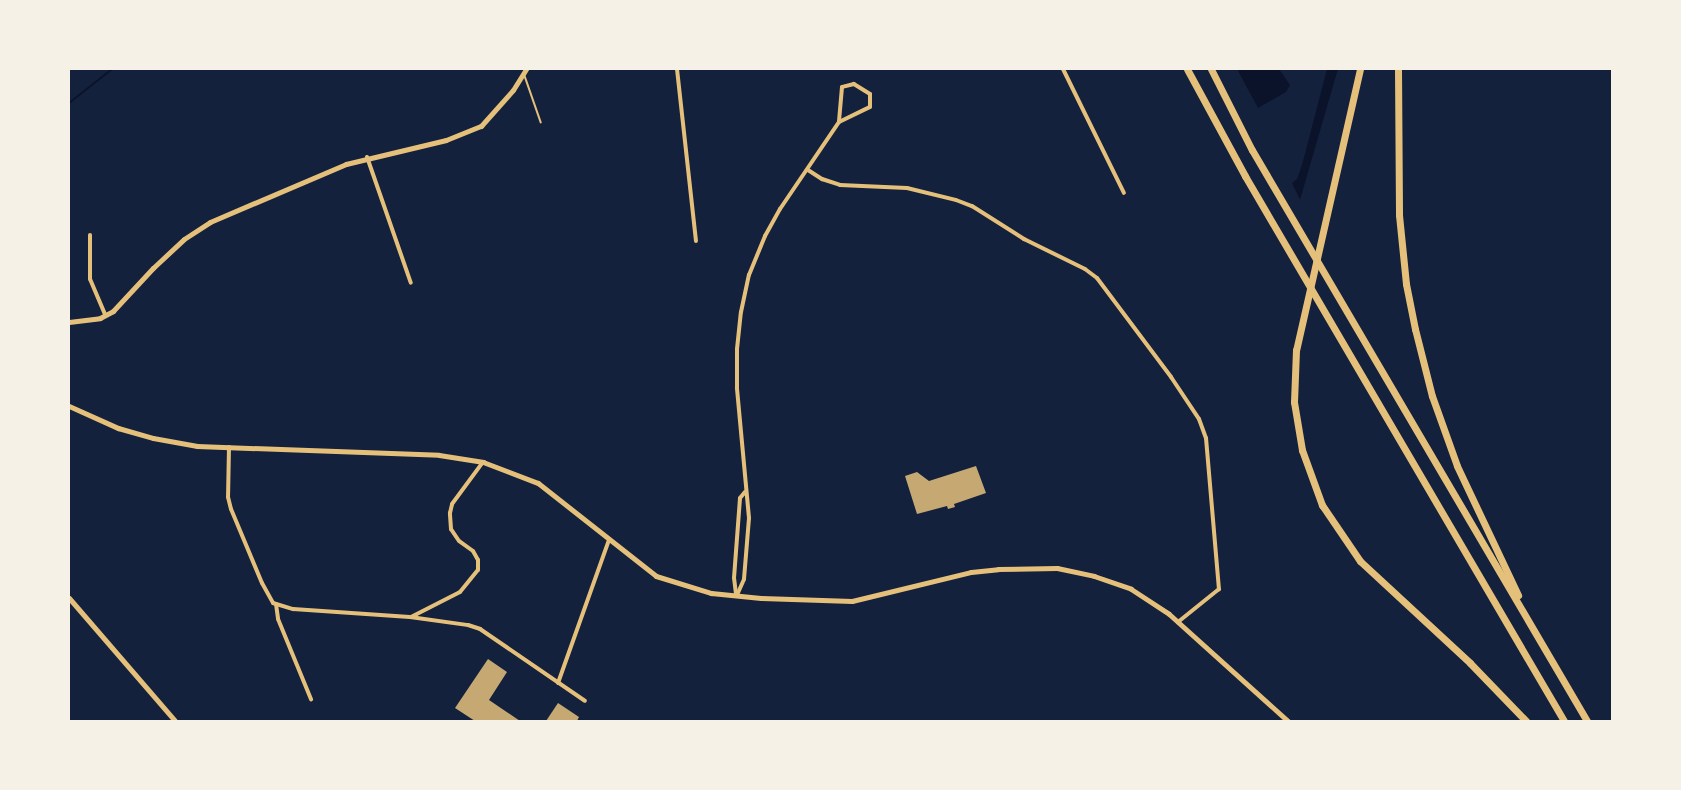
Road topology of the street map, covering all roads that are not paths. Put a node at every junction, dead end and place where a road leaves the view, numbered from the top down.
1 (677, 69) edge
2 (1063, 69) edge
3 (1186, 69) edge
4 (1211, 69) edge
5 (1360, 69) edge
6 (1398, 69) edge
7 (525, 71) edge
8 (839, 122) junction
9 (541, 123) dead end
10 (367, 157) junction
11 (808, 170) junction
12 (1124, 193) dead end
13 (90, 236) dead end
14 (696, 241) dead end
15 (411, 283) dead end
16 (105, 315) junction
17 (69, 321) edge
18 (69, 406) edge
19 (229, 447) junction
20 (483, 462) junction
21 (745, 492) junction
22 (609, 540) junction
23 (736, 596) junction
24 (69, 598) edge
25 (275, 604) junction
26 (410, 617) junction
27 (1178, 622) junction
28 (1541, 643) junction
29 (558, 682) junction
30 (311, 699) dead end
31 (585, 701) dead end
32 (175, 721) edge
33 (1288, 721) edge
34 (1526, 721) edge
35 (1564, 721) edge
36 (1587, 721) edge

1 - 14 street
2 - 12 street
3 - 35 highway
4 - 28 highway
5 - 34 highway
6 - 28 highway
7 - 9 lane
7 - 10 main road
8 - 8 street
8 - 11 street
10 - 15 street
10 - 16 main road
11 - 21 street
11 - 27 street
13 - 16 street
16 - 17 main road
18 - 19 main road
19 - 20 main road
19 - 25 street
20 - 22 main road
20 - 26 street
21 - 23 street
21 - 23 street
22 - 23 main road
22 - 29 street
23 - 27 main road
24 - 32 main road
25 - 26 street
25 - 30 street
26 - 29 street
27 - 33 main road
28 - 36 highway
29 - 31 street

